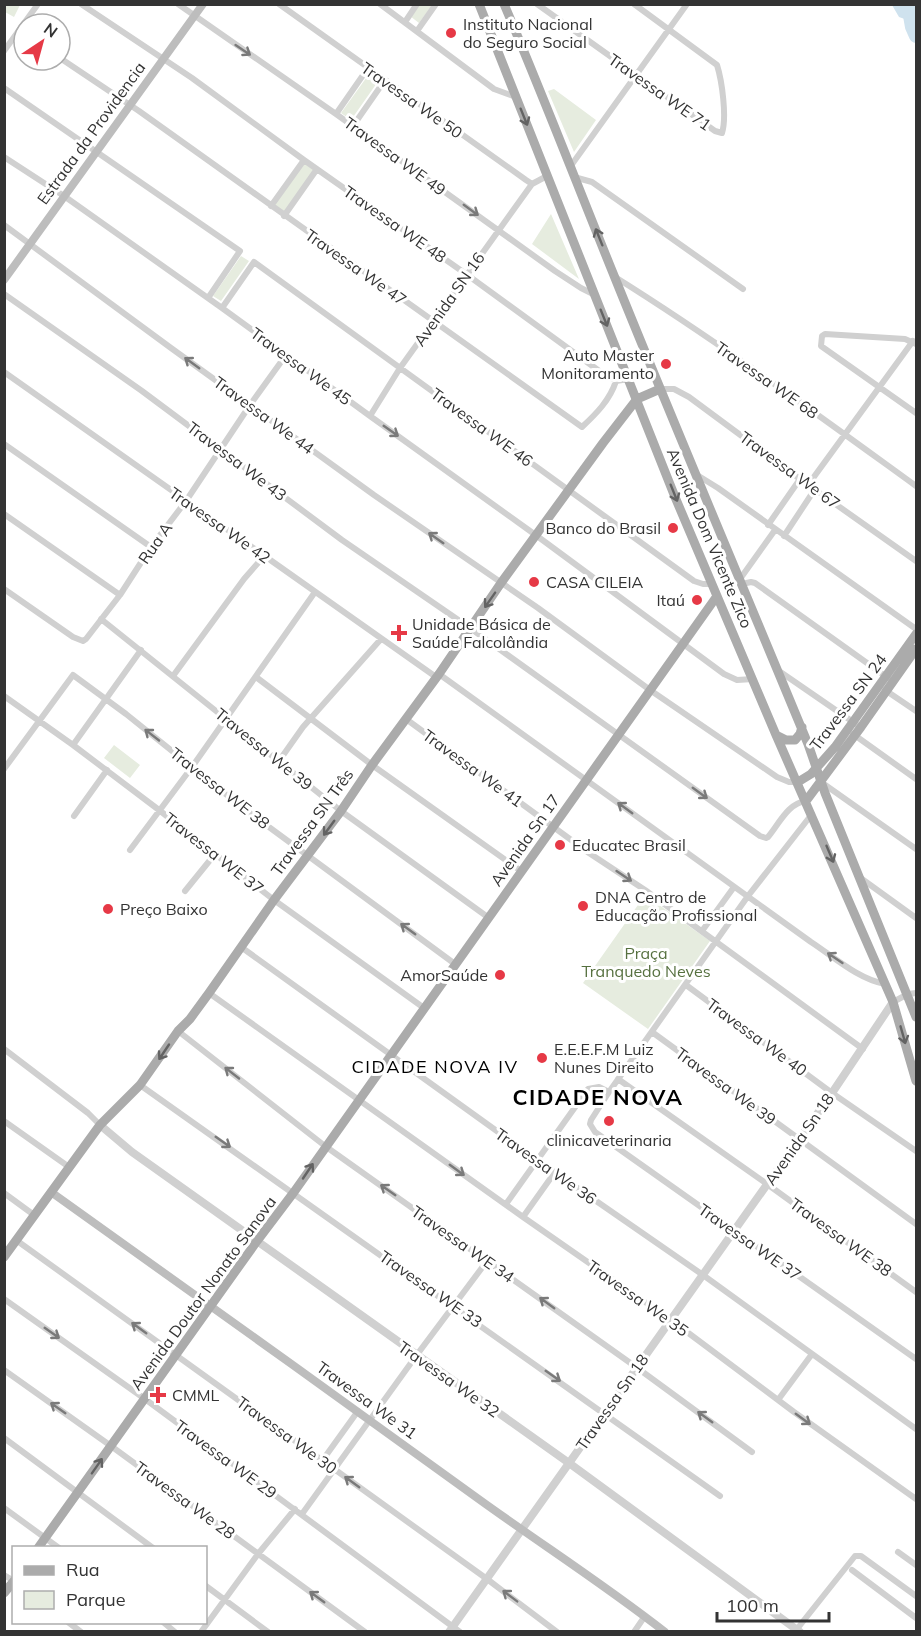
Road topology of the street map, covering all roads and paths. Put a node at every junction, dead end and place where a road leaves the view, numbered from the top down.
1 (81, 4) edge
2 (178, 4) edge
3 (203, 4) edge
4 (279, 4) edge
5 (380, 4) edge
6 (417, 4) edge
7 (436, 4) edge
8 (479, 4) edge
9 (504, 4) edge
10 (537, 4) edge
11 (634, 4) edge
12 (687, 4) edge
13 (194, 17) junction
14 (405, 22) junction
15 (670, 30) junction
16 (417, 31) junction
17 (163, 60) junction
18 (72, 66) edge
19 (368, 68) junction
20 (636, 76) junction
21 (385, 80) junction
22 (4, 88) edge
23 (516, 97) junction
24 (130, 106) junction
25 (336, 114) junction
26 (353, 126) junction
27 (96, 152) junction
28 (4, 157) edge
29 (304, 160) junction
30 (317, 169) junction
31 (572, 172) junction
32 (548, 176) junction
33 (532, 184) junction
34 (64, 196) junction
35 (271, 206) junction
36 (284, 216) junction
37 (4, 225) edge
38 (498, 230) junction
39 (30, 243) junction
40 (466, 274) junction
41 (614, 277) junction
42 (4, 280) edge
43 (743, 290) dead end
44 (4, 294) edge
45 (596, 296) junction
46 (208, 298) junction
47 (222, 308) junction
48 (433, 321) junction
49 (915, 343) edge
50 (286, 355) junction
51 (400, 368) junction
52 (4, 372) edge
53 (629, 379) junction
54 (616, 381) junction
55 (879, 386) junction
56 (658, 390) junction
57 (637, 399) junction
58 (250, 405) junction
59 (916, 413) edge
60 (370, 416) junction
61 (844, 434) junction
62 (4, 444) edge
63 (221, 449) junction
64 (697, 475) junction
65 (800, 478) junction
66 (808, 484) junction
67 (916, 486) edge
68 (569, 489) junction
69 (815, 489) junction
70 (186, 501) junction
71 (4, 514) edge
72 (768, 525) junction
73 (775, 530) junction
74 (537, 536) junction
75 (784, 536) junction
76 (150, 547) junction
77 (264, 556) junction
78 (916, 561) edge
79 (741, 581) junction
80 (501, 583) junction
81 (712, 584) junction
82 (4, 590) edge
83 (315, 592) junction
84 (120, 595) junction
85 (717, 596) junction
86 (101, 619) junction
87 (470, 628) junction
88 (916, 629) edge
89 (915, 638) edge
90 (381, 639) junction
91 (684, 643) junction
92 (916, 649) edge
93 (141, 650) junction
94 (779, 671) junction
95 (173, 676) junction
96 (437, 676) junction
97 (256, 677) junction
98 (753, 679) junction
99 (890, 680) junction
100 (883, 689) junction
101 (650, 690) junction
102 (4, 696) edge
103 (106, 700) junction
104 (916, 711) edge
105 (311, 717) junction
106 (226, 718) junction
107 (406, 719) junction
108 (40, 721) junction
109 (802, 728) junction
110 (854, 729) junction
111 (619, 735) junction
112 (776, 735) junction
113 (73, 745) junction
114 (279, 761) junction
115 (372, 765) junction
116 (192, 766) junction
117 (4, 769) edge
118 (816, 769) junction
119 (106, 770) junction
120 (916, 779) edge
121 (586, 780) junction
122 (798, 782) junction
123 (821, 782) junction
124 (806, 801) junction
125 (159, 810) junction
126 (341, 811) junction
127 (812, 814) junction
128 (74, 816) dead end
129 (554, 826) junction
130 (916, 849) edge
131 (130, 850) dead end
132 (215, 854) junction
133 (308, 856) junction
134 (521, 871) junction
135 (861, 879) junction
136 (734, 886) junction
137 (185, 891) dead end
138 (748, 896) junction
139 (274, 900) junction
140 (489, 918) junction
141 (916, 918) edge
142 (702, 931) junction
143 (717, 942) junction
144 (241, 947) junction
145 (455, 964) junction
146 (886, 984) junction
147 (686, 985) junction
148 (209, 993) junction
149 (912, 993) edge
150 (893, 1002) junction
151 (424, 1008) junction
152 (916, 1017) edge
153 (178, 1031) junction
154 (652, 1032) junction
155 (4, 1049) edge
156 (863, 1049) junction
157 (391, 1055) junction
158 (618, 1079) junction
159 (916, 1081) edge
160 (141, 1085) junction
161 (609, 1092) junction
162 (832, 1093) junction
163 (358, 1099) junction
164 (4, 1121) edge
165 (100, 1125) junction
166 (799, 1139) junction
167 (325, 1146) junction
168 (916, 1151) edge
169 (537, 1160) junction
170 (69, 1167) junction
171 (555, 1172) junction
172 (767, 1184) junction
173 (51, 1192) junction
174 (294, 1192) junction
175 (4, 1193) edge
176 (506, 1204) junction
177 (34, 1215) junction
178 (523, 1217) junction
179 (916, 1224) edge
180 (734, 1231) junction
181 (16, 1240) junction
182 (257, 1241) junction
183 (4, 1257) edge
184 (487, 1261) junction
185 (703, 1275) junction
186 (916, 1292) edge
187 (4, 1299) edge
188 (211, 1306) junction
189 (455, 1306) junction
190 (671, 1320) junction
191 (812, 1354) junction
192 (176, 1355) junction
193 (416, 1356) junction
194 (916, 1359) edge
195 (636, 1367) junction
196 (4, 1370) edge
197 (145, 1399) junction
198 (778, 1400) junction
199 (358, 1411) junction
200 (605, 1413) junction
201 (370, 1421) junction
202 (916, 1429) edge
203 (4, 1438) edge
204 (111, 1446) junction
205 (752, 1452) dead end
206 (322, 1461) junction
207 (569, 1463) junction
208 (335, 1470) junction
209 (78, 1493) junction
210 (720, 1496) dead end
211 (916, 1499) edge
212 (4, 1508) edge
213 (295, 1509) junction
214 (302, 1514) junction
215 (521, 1530) junction
216 (45, 1538) junction
217 (39, 1546) edge
218 (56, 1546) edge
219 (150, 1546) edge
220 (898, 1552) dead end
221 (258, 1554) junction
222 (916, 1565) edge
223 (850, 1568) junction
224 (487, 1579) junction
225 (207, 1587) edge
226 (916, 1596) edge
227 (224, 1600) junction
228 (645, 1617) junction
229 (916, 1618) edge
230 (207, 1624) edge
231 (451, 1629) edge
232 (799, 1630) edge
233 (268, 1632) edge
234 (365, 1632) edge
235 (460, 1632) edge
236 (557, 1632) edge
237 (634, 1632) edge
238 (665, 1632) edge

1 - 17 street, Travessa WE 48
2 - 13 street, Travessa WE 49
3 - 13 main road, Estrada da Providencia
4 - 19 street, Travessa We 50
5 - 14 street
6 - 14 street
7 - 16 street
8 - 23 main road, Avenida Dom Vicente Zico
9 - 31 main road
10 - 20 street, Travessa WE 71
11 - 15 street
12 - 15 street
13 - 17 main road, Estrada da Providencia
13 -> 25 street, Travessa WE 49
14 - 16 street
15 - 20 street
15 - 20 street, Travessa WE 71
16 - 23 street
17 - 24 main road, Estrada da Providencia
17 - 29 street, Travessa WE 48
18 - 24 street, Travessa We 47
19 - 21 street, Travessa We 50
19 - 25 street
20 - 31 street
21 - 26 street
21 - 33 street, Travessa We 50
22 - 27 street
23 -> 32 main road, Avenida Dom Vicente Zico
24 - 27 main road, Estrada da Providencia
24 - 35 street, Travessa We 47
25 - 26 street, Travessa WE 49
26 -> 38 street, Travessa WE 49
27 - 34 main road, Estrada da Providencia
27 - 46 street
28 - 34 street, Travessa We 45
29 - 30 street, Travessa WE 48
29 - 35 street
30 - 36 street
30 - 40 street, Travessa WE 48
41 -> 31 main road
31 - 43 street
32 - 33 street
32 - 45 main road, Avenida Dom Vicente Zico
33 - 38 street, Avenida SN 16
34 - 39 main road, Estrada da Providencia
34 - 46 street, Travessa We 45
35 - 36 street, Travessa We 47
36 - 48 street, Travessa We 47
37 - 39 street, Travessa We 44
38 - 40 street, Avenida SN 16
38 - 45 street, Travessa WE 49
39 - 42 main road, Estrada da Providencia
58 -> 39 street, Travessa We 44
40 - 48 street, Avenida SN 16
40 - 54 street, Travessa WE 48
41 - 56 main road
41 - 61 street, Travessa WE 68
44 - 63 street, Travessa We 43
45 -> 53 main road, Avenida Dom Vicente Zico
46 - 47 street, Travessa We 45
47 - 50 street, Travessa We 45
47 - 51 street, Travessa WE 46
48 - 51 street, Avenida SN 16
48 - 54 street, Travessa We 47
49 - 55 street
49 - 55 street
50 - 58 street, Rua A
50 - 60 street, Travessa We 45
51 - 60 street, Avenida SN 16
51 - 68 street, Travessa WE 46
52 - 70 street, Travessa We 42
53 - 54 street
53 - 57 main road, Avenida Dom Vicente Zico
55 - 59 street
55 - 61 street
56 - 57 main road
56 - 64 main road, Avenida Dom Vicente Zico
56 - 65 street, Travessa We 67
57 - 68 main road, Travessa SN Três
57 -> 81 main road, Avenida Dom Vicente Zico
58 - 63 street, Rua A
80 -> 58 street, Travessa We 44
60 -> 74 street, Travessa We 45
61 - 66 street
61 - 67 street, Travessa WE 68
62 - 76 street
63 - 70 street, Rua A
63 - 87 street, Travessa We 43
64 - 72 street
64 - 79 main road, Avenida Dom Vicente Zico
65 - 66 street, Travessa We 67
65 - 72 street
66 - 69 street, Travessa We 67
68 - 74 main road, Travessa SN Três
68 - 81 street, Travessa WE 46
69 - 75 street
69 - 78 street, Travessa We 67
70 - 76 street, Rua A
70 - 77 street, Travessa We 42
71 - 84 street
72 - 73 street
73 - 75 street
73 - 79 street
74 - 80 main road, Travessa SN Três
74 - 91 street
75 - 88 street
76 - 84 street, Rua A
77 - 83 street, Travessa We 42
77 - 95 street
79 - 94 main road, Avenida Dom Vicente Zico
79 - 99 street
80 -> 87 main road, Travessa SN Três
80 - 101 street
81 - 85 main road, Avenida Dom Vicente Zico
82 - 86 street, Rua A
83 - 90 street, Travessa We 42
83 - 97 street
84 - 86 street, Rua A
85 - 91 main road
85 - 98 main road, Avenida Dom Vicente Zico
86 - 93 street, Travessa We 39
87 - 96 main road, Travessa SN Três
87 - 111 street
89 - 99 main road, Travessa SN 24
90 - 96 street, Travessa We 42
90 - 105 street
91 - 98 street
91 - 101 main road, Avenida Sn 17
92 - 99 main road, Travessa SN 24
93 - 95 street, Travessa We 39
93 - 103 street
94 - 109 main road, Avenida Dom Vicente Zico
94 - 110 street
95 - 106 street, Travessa We 39
96 - 107 main road, Travessa SN Três
96 - 121 street
97 - 105 street
97 - 106 street
98 - 112 main road, Avenida Dom Vicente Zico
99 - 100 main road, Travessa SN 24
100 - 104 street
100 - 110 main road, Travessa SN 24
101 - 111 main road, Avenida Sn 17
101 - 122 street
102 - 108 street, Travessa WE 37
103 - 108 street, Travessa WE 38
103 - 113 street
116 -> 103 street, Travessa WE 38
105 - 114 street
105 - 115 street
106 - 114 street, Travessa We 39
106 - 116 street
107 - 115 main road, Travessa SN Três
107 - 129 street, Travessa We 41
108 - 113 street, Travessa WE 37
108 - 117 street
109 - 112 main road
109 - 118 main road, Avenida Dom Vicente Zico
110 - 118 main road, Travessa SN 24
110 - 120 street
110 - 123 main road, Travessa SN 24
111 - 121 main road, Avenida Sn 17
111 -> 124 street
112 - 122 main road, Avenida Dom Vicente Zico
113 - 119 street, Travessa WE 37
114 - 126 street, Travessa We 39
115 - 126 main road, Travessa SN Três
115 - 134 street
116 - 125 street
116 - 133 street, Travessa WE 38
118 - 122 main road, Travessa SN 24
118 - 123 main road, Avenida Dom Vicente Zico
119 - 125 street, Travessa WE 37
119 - 128 street
121 - 129 main road, Avenida Sn 17
136 -> 121 street
122 - 124 main road, Avenida Dom Vicente Zico
123 - 124 main road, Travessa SN 24
123 - 130 street
123 - 135 main road, Avenida Dom Vicente Zico
124 - 127 main road, Avenida Dom Vicente Zico
125 - 131 street
125 - 132 street, Travessa WE 37
126 -> 133 main road, Travessa SN Três
126 - 140 street, Travessa We 39
127 - 138 street
127 -> 146 main road, Avenida Dom Vicente Zico
129 - 134 main road, Avenida Sn 17
129 -> 142 street, Travessa We 41
132 - 137 street
132 - 139 street, Travessa WE 37
133 - 139 main road, Travessa SN Três
145 -> 133 street, Travessa WE 38
134 - 140 main road, Avenida Sn 17
135 - 141 street
135 - 149 main road, Avenida Dom Vicente Zico
136 - 138 street
136 - 142 street
138 - 143 street
146 -> 138 street
139 - 144 main road, Travessa SN Três
139 - 151 street, Travessa WE 37
140 - 145 main road, Avenida Sn 17
142 - 143 street, Travessa We 41
143 - 147 street
143 - 156 street
144 - 148 main road, Travessa SN Três
144 - 157 street
145 - 151 main road, Avenida Sn 17
146 - 150 main road, Avenida Dom Vicente Zico
147 - 154 street
147 - 162 street, Travessa We 40
148 - 153 main road, Travessa SN Três
148 - 163 street
149 - 150 street
149 - 152 main road, Avenida Dom Vicente Zico
150 - 156 street, Avenida Sn 18
150 -> 159 main road, Avenida Dom Vicente Zico
151 - 157 main road, Avenida Sn 17
153 -> 160 main road, Travessa SN Três
167 -> 153 street, Travessa WE 34
154 - 158 street
154 - 166 street, Travessa We 39
155 - 165 street
156 - 162 street, Avenida Sn 18
157 - 163 main road, Avenida Doutor Nonato Sanova
157 - 169 street, Travessa We 36
158 - 161 street
158 - 172 street, Travessa WE 38
160 - 165 main road, Travessa SN Três
160 -> 174 street, Travessa WE 33
161 - 169 street
161 - 180 street, Travessa WE 37
162 - 166 street, Avenida Sn 18
162 - 168 street, Travessa We 40
163 - 167 main road, Avenida Doutor Nonato Sanova
163 -> 176 street, Travessa We 35
164 - 170 street
165 - 170 main road, Travessa SN Três
165 - 182 street, Travessa We 32
166 - 172 street, Avenida Sn 18
166 - 179 street, Travessa We 39
174 -> 167 main road, Avenida Doutor Nonato Sanova
184 -> 167 street, Travessa WE 34
169 - 171 street, Travessa We 36
169 - 176 street
170 - 173 main road, Travessa SN Três
171 - 178 street
171 - 185 street, Travessa We 36
172 - 180 street, Avenida Sn 18
172 - 186 street, Travessa WE 38
173 - 177 main road, Travessa SN Três
173 - 188 main road, Travessa We 31
174 - 182 main road, Avenida Doutor Nonato Sanova
174 - 189 street, Travessa WE 33
175 - 177 street
176 - 178 street, Travessa We 35
177 - 181 main road, Travessa SN Três
178 - 190 street, Travessa We 35
180 - 185 street, Avenida Sn 18
180 - 194 street, Travessa WE 37
181 - 183 main road, Travessa SN Três
192 -> 181 street, Travessa We 30
182 - 188 main road, Avenida Doutor Nonato Sanova
182 - 193 street, Travessa We 32
184 - 189 street
195 -> 184 street, Travessa WE 34
185 - 190 street, Travessa Sn 18
185 - 191 street
187 -> 197 street, Travessa WE 29
188 - 192 main road, Avenida Doutor Nonato Sanova
188 - 199 main road, Travessa We 31
189 - 193 street
189 -> 200 street, Travessa WE 33
190 - 195 street, Travessa Sn 18
190 - 198 street, Travessa We 35
191 - 198 street
191 - 202 street
192 - 197 main road, Avenida Doutor Nonato Sanova
192 - 206 street, Travessa We 30
193 - 201 street
193 - 207 street, Travessa We 32
195 - 200 street, Travessa Sn 18
205 -> 195 street, Travessa WE 34
204 -> 196 street, Travessa We 28
197 - 204 main road, Avenida Doutor Nonato Sanova
197 - 213 street, Travessa WE 29
198 -> 211 street, Travessa We 35
199 - 201 main road, Travessa We 31
199 - 206 street
200 - 207 street, Travessa Sn 18
200 - 210 street, Travessa WE 33
201 - 208 street
201 - 215 main road, Travessa We 31
203 - 209 street
209 -> 204 main road, Avenida Doutor Nonato Sanova
204 - 221 street, Travessa We 28
206 - 208 street, Travessa We 30
207 - 215 street, Travessa Sn 18
207 - 232 street, Travessa We 32
208 - 214 street
224 -> 208 street, Travessa We 30
209 - 216 main road, Avenida Doutor Nonato Sanova
209 - 219 street
212 - 216 street
213 - 214 street, Travessa WE 29
213 - 221 street
214 - 231 street
215 - 224 street
215 - 228 main road, Travessa We 31
216 - 217 main road, Avenida Doutor Nonato Sanova
216 - 218 street
220 - 222 street
221 - 227 street
234 -> 221 street, Travessa We 28
223 - 226 street
223 - 229 street
223 - 232 street
224 - 231 street
236 -> 224 street, Travessa We 30
225 - 227 street
227 - 230 street
227 - 233 street
228 - 237 street
228 - 238 main road, Travessa We 31
231 - 235 street

